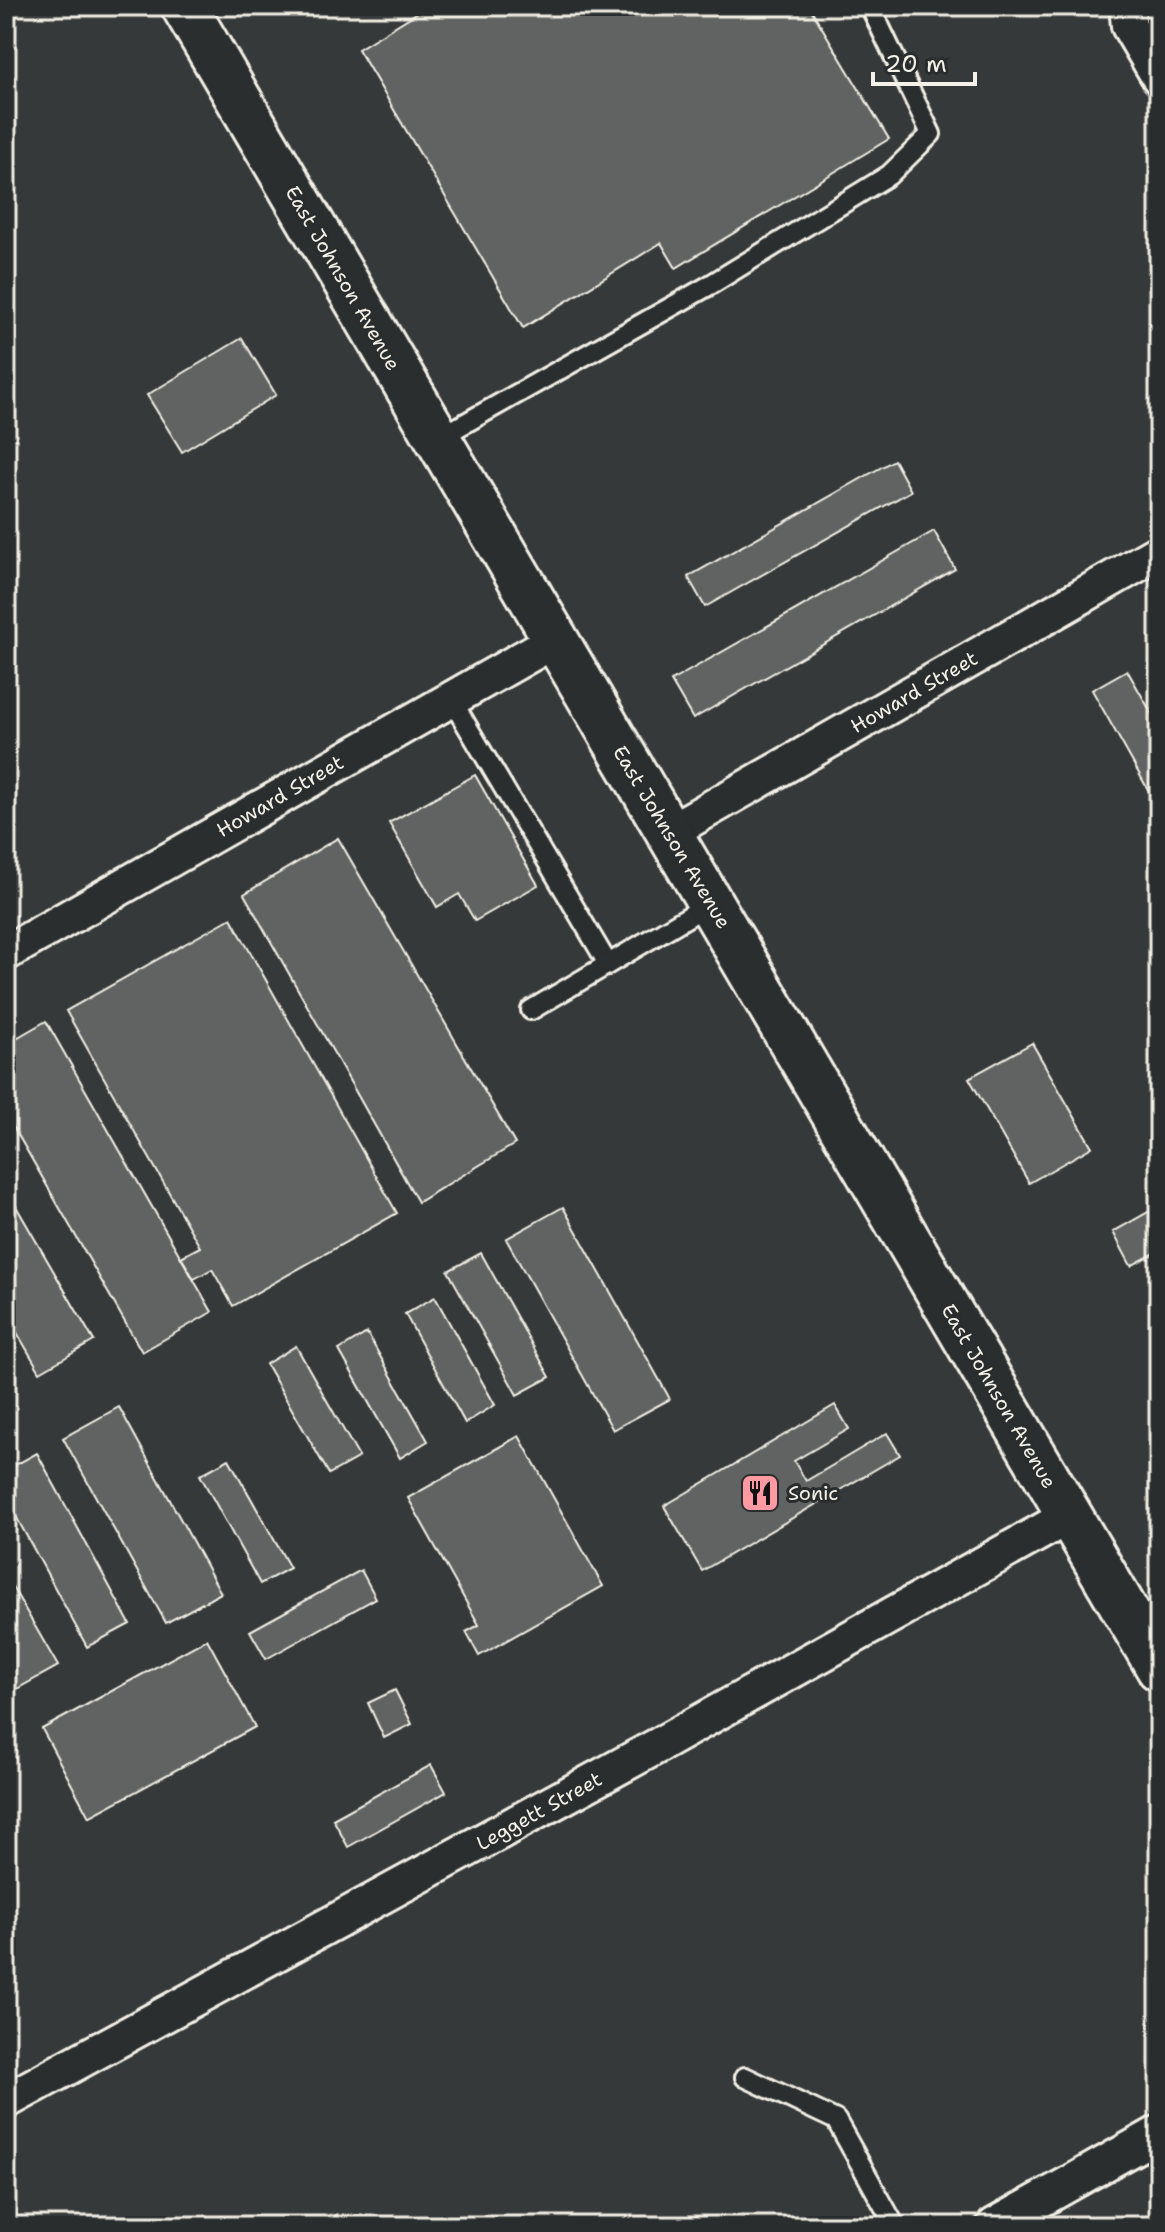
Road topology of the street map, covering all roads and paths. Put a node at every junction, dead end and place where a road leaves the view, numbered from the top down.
1 (184, 6) edge
2 (870, 6) edge
3 (1129, 17) edge
4 (1159, 77) edge
5 (437, 439) junction
6 (1159, 552) edge
7 (555, 640) junction
8 (451, 699) junction
9 (669, 832) junction
10 (711, 903) junction
11 (6, 953) edge
12 (608, 964) junction
13 (531, 1010) dead end
14 (1069, 1516) junction
15 (1159, 1668) edge
16 (745, 2077) dead end
17 (6, 2101) edge
18 (1159, 2133) edge
19 (895, 2226) edge
20 (994, 2226) edge

1 - 5 main road, East Johnson Avenue
2 - 5 lane
3 - 4 street
5 - 7 main road, East Johnson Avenue
6 - 9 street, Howard Street
7 - 8 street, Howard Street
7 - 9 main road, East Johnson Avenue
8 - 11 street, Howard Street
8 - 12 lane
9 - 10 main road, East Johnson Avenue
10 - 12 lane
10 - 14 main road, East Johnson Avenue
12 - 13 lane
14 - 15 main road, East Johnson Avenue
14 - 17 street, Leggett Street
16 - 19 lane
18 - 20 street

